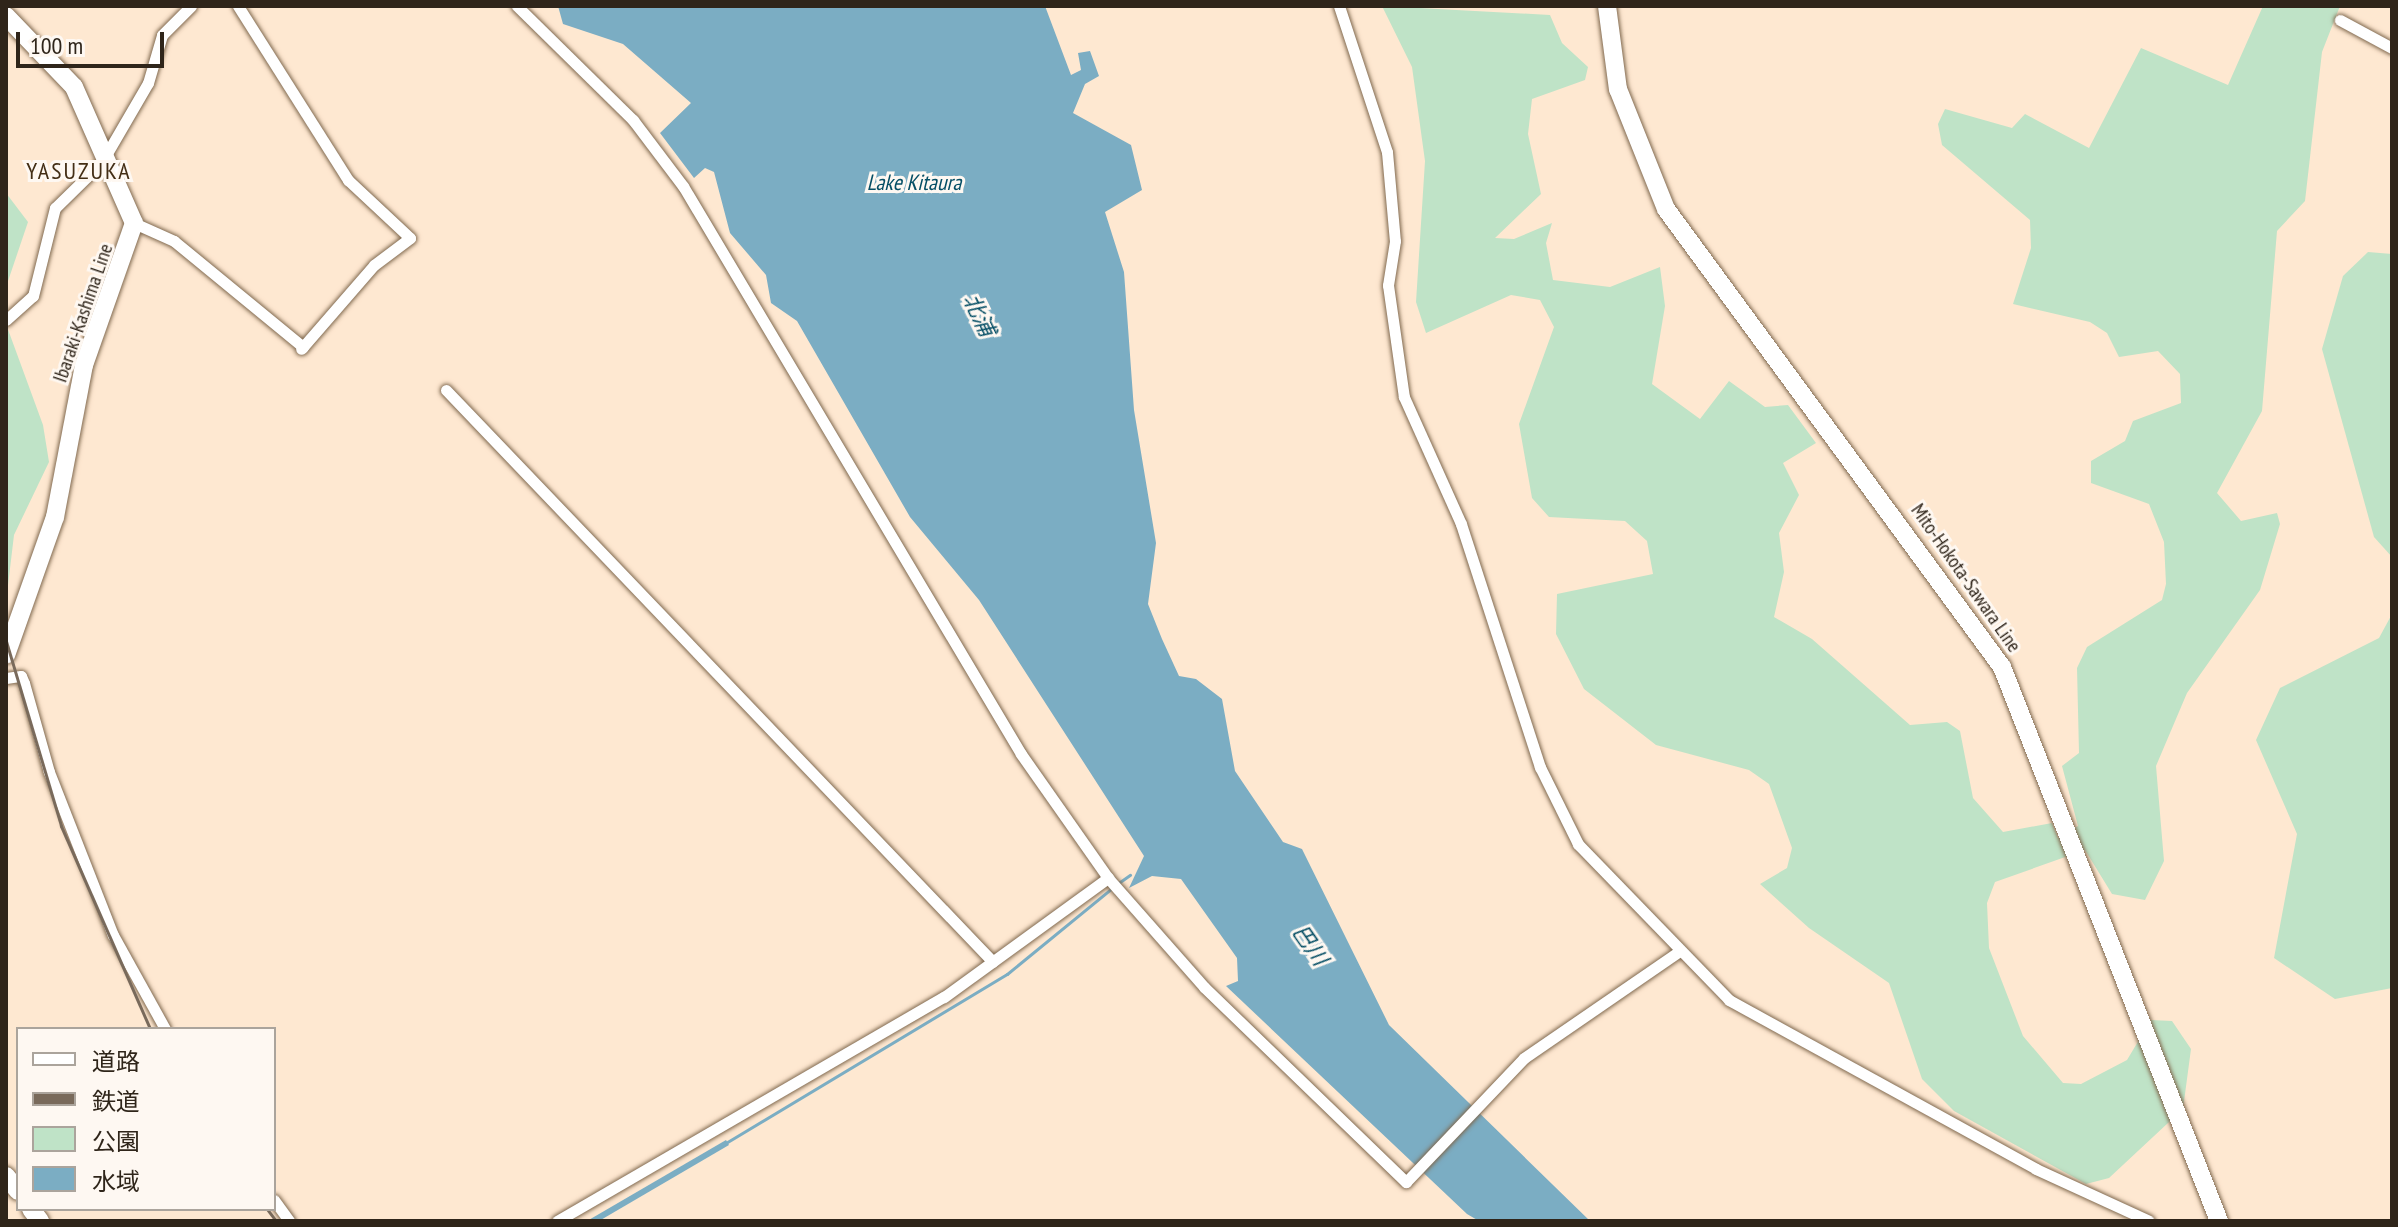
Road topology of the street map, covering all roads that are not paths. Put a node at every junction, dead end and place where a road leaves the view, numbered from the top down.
1 (191, 6) edge
2 (238, 6) edge
3 (517, 6) edge
4 (1339, 6) edge
5 (1607, 6) edge
6 (6, 16) edge
7 (2340, 20) dead end
8 (2392, 48) edge
9 (107, 154) junction
10 (134, 223) junction
11 (6, 320) edge
12 (446, 390) dead end
13 (6, 655) edge
14 (6, 678) edge
15 (1110, 881) junction
16 (1677, 953) junction
17 (993, 962) junction
18 (164, 1027) edge
19 (276, 1203) edge
20 (289, 1221) edge
21 (557, 1221) edge
22 (2149, 1221) edge
23 (2219, 1221) edge

1 - 9 street
2 - 10 street
3 - 15 street
4 - 16 street
5 - 23 main road, Mito-Hokota-Sawara Line
6 - 9 main road
7 - 8 street
9 - 10 main road
9 - 11 street
10 - 13 main road, Ibaraki-Kashima Line
12 - 17 street
14 - 18 street
15 - 16 street
15 - 17 street
16 - 22 street
17 - 21 street
19 - 20 street

